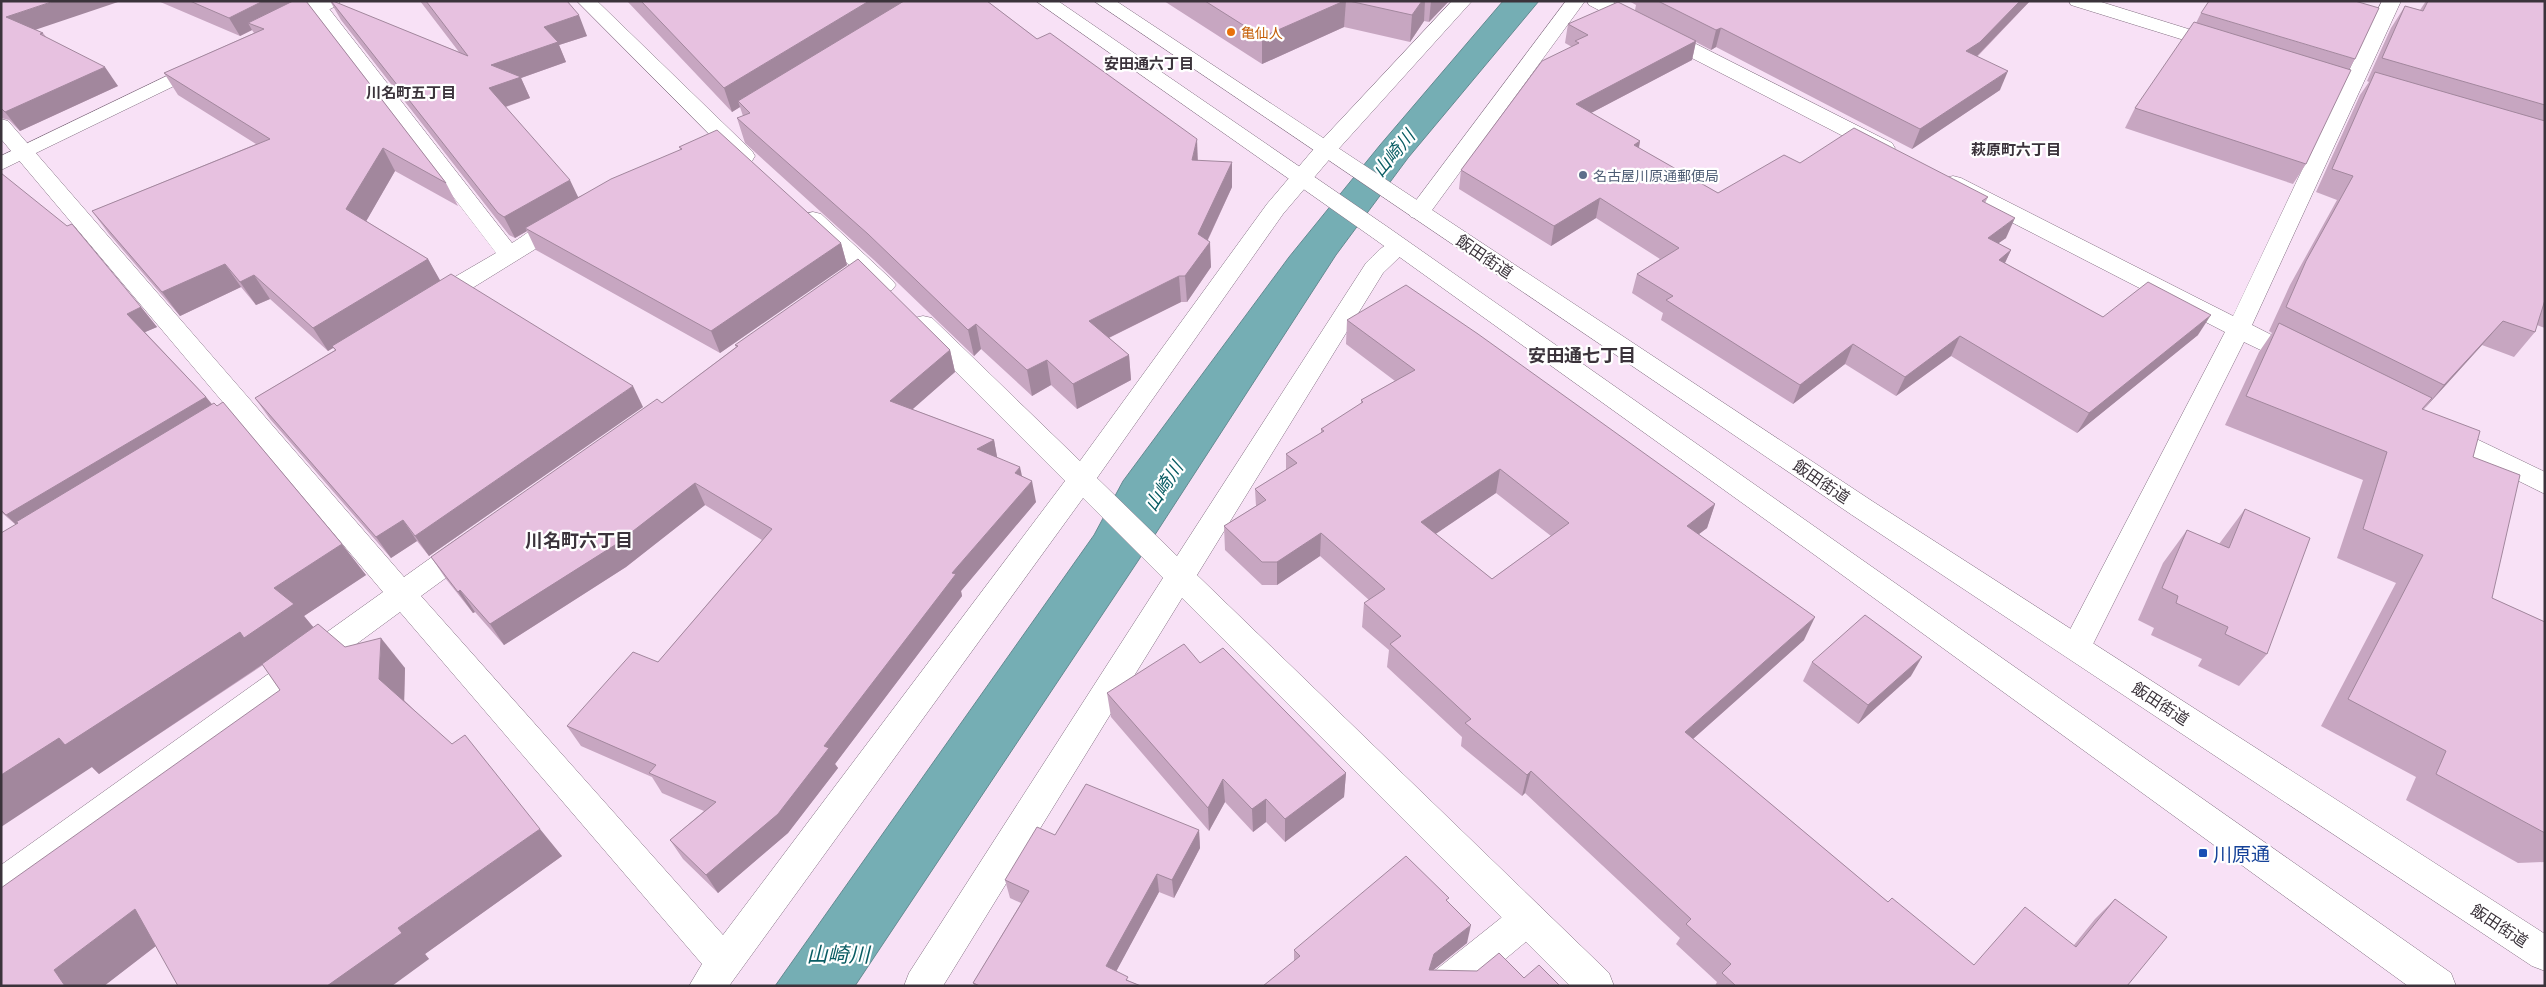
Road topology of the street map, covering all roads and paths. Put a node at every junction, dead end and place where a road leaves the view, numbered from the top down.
1 (586, 1) edge
2 (1045, 1) edge
3 (1103, 1) edge
4 (1463, 1) edge
5 (1576, 1) edge
6 (1596, 1) edge
7 (2078, 1) edge
8 (2392, 1) edge
9 (321, 3) edge
10 (266, 34) edge
11 (2239, 51) edge
12 (221, 56) edge
13 (1, 125) edge
14 (1332, 152) junction
15 (13, 158) edge
16 (1904, 158) edge
17 (762, 172) edge
18 (1931, 172) edge
19 (1305, 182) junction
20 (792, 199) edge
21 (1411, 207) junction
22 (584, 210) edge
23 (1390, 240) junction
24 (509, 254) junction
25 (865, 266) junction
26 (841, 283) edge
27 (409, 316) edge
28 (2239, 328) junction
29 (2318, 368) edge
30 (258, 408) junction
31 (2422, 422) edge
32 (225, 429) edge
33 (1081, 480) junction
34 (2545, 484) edge
35 (490, 530) edge
36 (1180, 576) junction
37 (401, 594) junction
38 (2076, 647) junction
39 (1, 885) edge
40 (1528, 918) junction
41 (2545, 954) edge
42 (724, 963) junction
43 (707, 986) edge
44 (922, 986) edge
45 (1445, 986) edge
46 (1596, 986) edge
47 (2438, 986) edge

1 - 17 main road
2 - 19 main road
3 - 14 main road, 飯田街道
4 - 14 main road
5 - 21 main road
6 - 16 main road
7 - 11 main road
8 - 28 main road
9 - 10 main road
9 - 24 main road
12 - 15 main road
13 - 15 main road
14 - 19 main road
14 - 21 main road, 飯田街道
15 - 30 main road
18 - 28 main road
19 - 23 main road
19 - 33 main road
20 - 25 main road
21 - 38 main road, 飯田街道
22 - 24 main road
23 - 36 main road
23 - 47 main road
24 - 27 main road
25 - 26 main road
25 - 33 main road
28 - 29 main road
28 - 38 main road
30 - 32 main road
30 - 37 main road
31 - 34 main road
33 - 36 main road
33 - 42 main road
35 - 37 main road
36 - 40 main road
36 - 44 main road
37 - 39 main road
37 - 42 main road
38 - 41 main road, 飯田街道
40 - 45 main road
40 - 46 main road
42 - 43 main road

